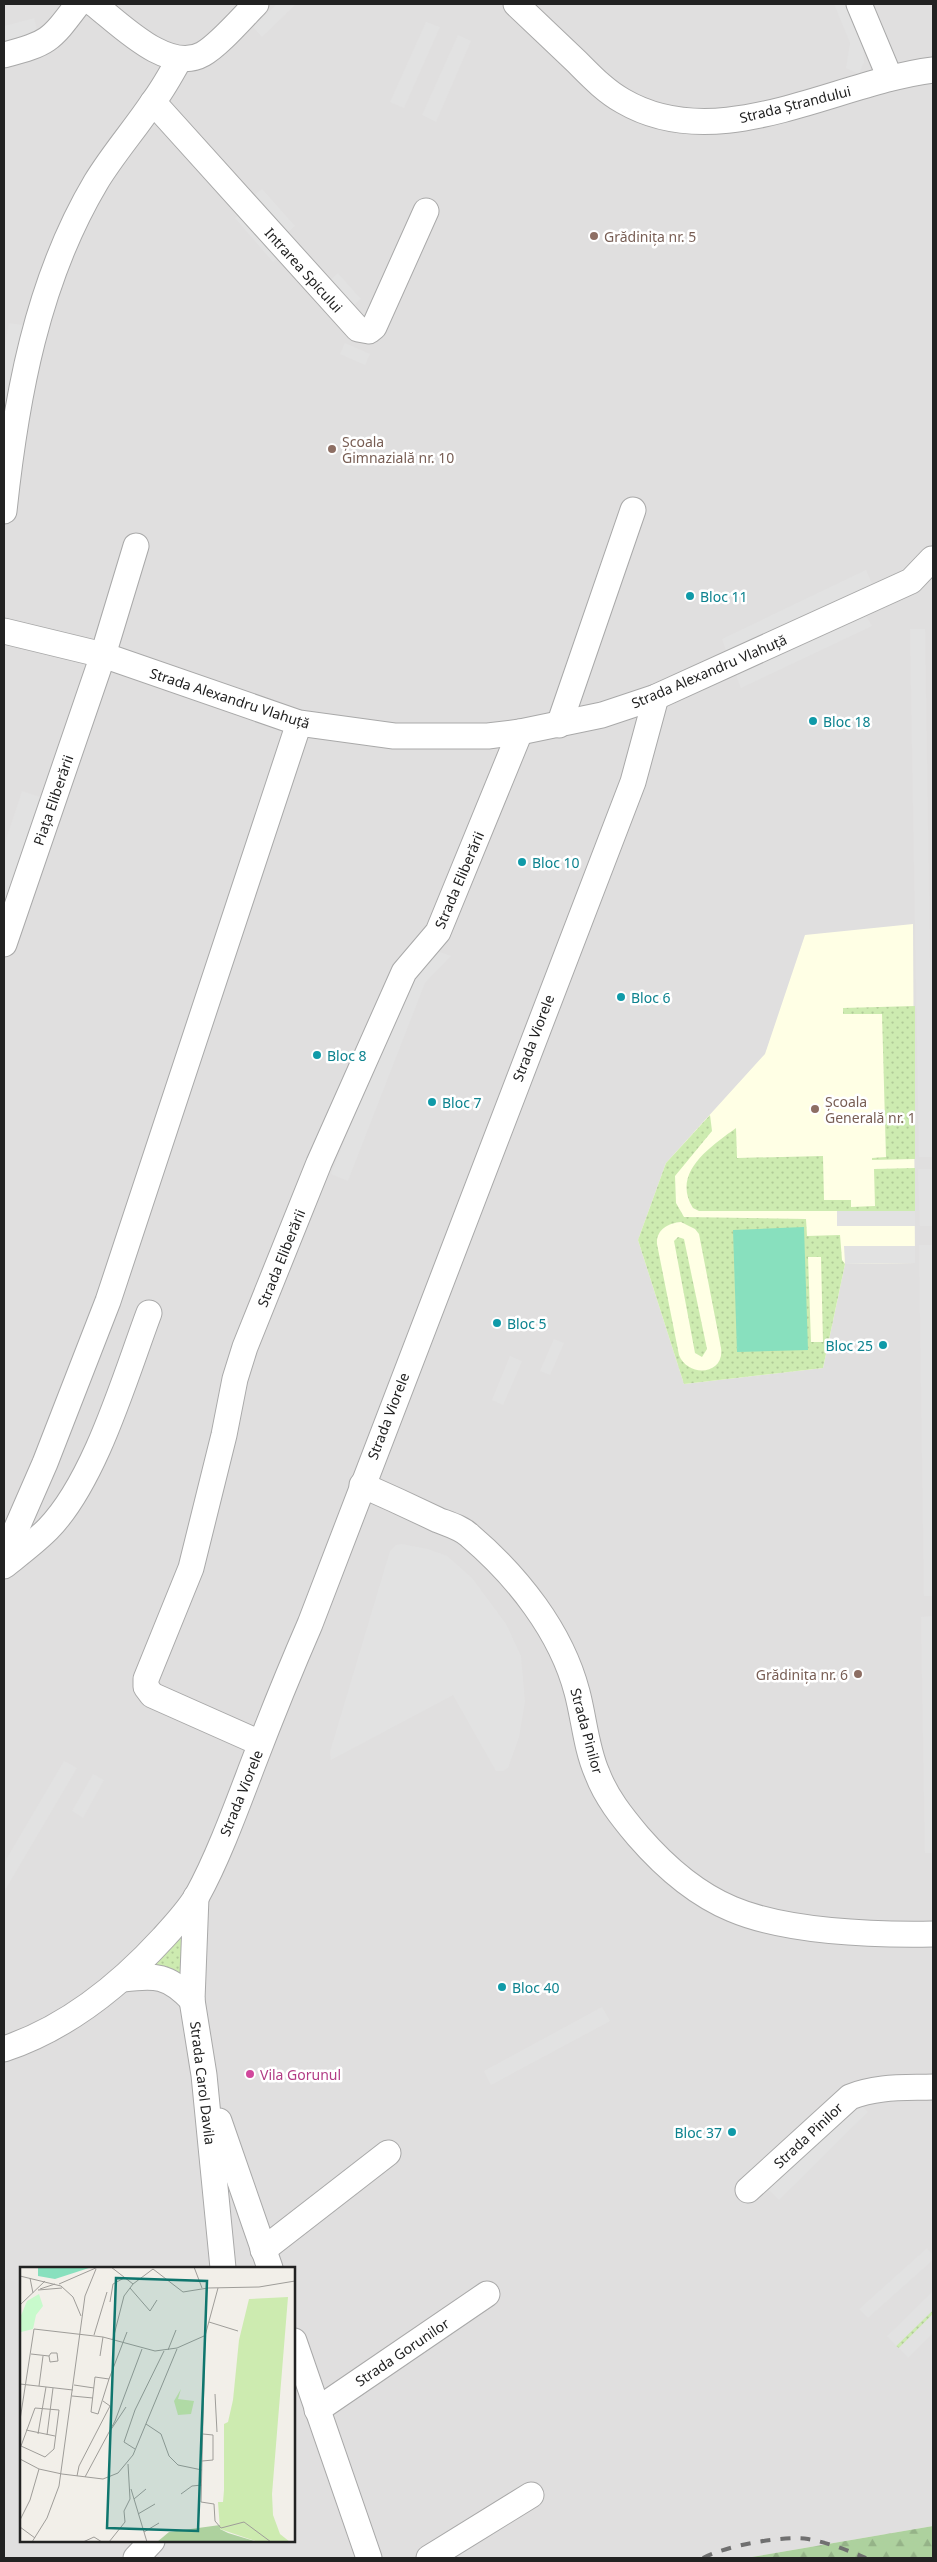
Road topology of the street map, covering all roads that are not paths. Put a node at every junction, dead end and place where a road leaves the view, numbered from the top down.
1 (78, 4) edge
2 (94, 4) edge
3 (256, 4) edge
4 (516, 4) edge
5 (860, 4) edge
6 (4, 55) edge
7 (179, 60) junction
8 (933, 70) edge
9 (890, 78) junction
10 (154, 102) junction
11 (426, 211) dead end
12 (633, 510) dead end
13 (4, 511) edge
14 (136, 546) dead end
15 (933, 564) edge
16 (4, 631) edge
17 (103, 655) junction
18 (656, 697) junction
19 (299, 723) junction
20 (560, 725) junction
21 (520, 732) junction
22 (4, 944) edge
23 (149, 1313) dead end
24 (362, 1485) junction
25 (4, 1557) edge
26 (4, 1566) edge
27 (260, 1743) junction
28 (196, 1897) junction
29 (933, 1934) edge
30 (123, 1979) junction
31 (192, 2000) junction
32 (4, 2049) edge
33 (204, 2075) junction
34 (933, 2087) edge
35 (388, 2153) dead end
36 (748, 2190) dead end
37 (266, 2259) edge
38 (223, 2267) edge
39 (487, 2294) dead end
40 (295, 2344) edge
41 (317, 2410) junction
42 (531, 2495) dead end
43 (151, 2542) edge
44 (136, 2558) edge
45 (369, 2558) edge
46 (429, 2558) edge

1 - 6 street
2 - 7 street
3 - 7 street
4 - 9 street, Strada Ștrandului
5 - 9 street
7 - 10 street
8 - 9 street, Strada Ștrandului
10 - 11 street, Intrarea Spicului
10 - 13 street
12 - 20 street
14 - 17 street, Piața Eliberării
15 - 18 street, Strada Alexandru Vlahuță
16 - 17 street, Strada Alexandru Vlahuță
17 - 19 street, Strada Alexandru Vlahuță
17 - 22 street, Piața Eliberării
18 - 20 street, Strada Alexandru Vlahuță
18 - 24 street, Strada Viorele
19 - 21 street, Strada Alexandru Vlahuță
19 - 25 street
20 - 21 street, Strada Alexandru Vlahuță
21 - 27 street, Strada Eliberării
23 - 26 street
24 - 27 street, Strada Viorele
24 - 29 street, Strada Pinilor
27 - 28 street, Strada Viorele
28 - 30 street, Strada Viorele
28 - 31 street, Strada Carol Davila
30 - 31 street
30 - 32 street, Strada Viorele
31 - 33 street, Strada Carol Davila
33 - 37 street
33 - 38 street, Strada Carol Davila
34 - 36 street, Strada Pinilor
35 - 37 street
39 - 41 street, Strada Gorunilor
40 - 41 street
41 - 45 street
42 - 46 street
43 - 44 street

